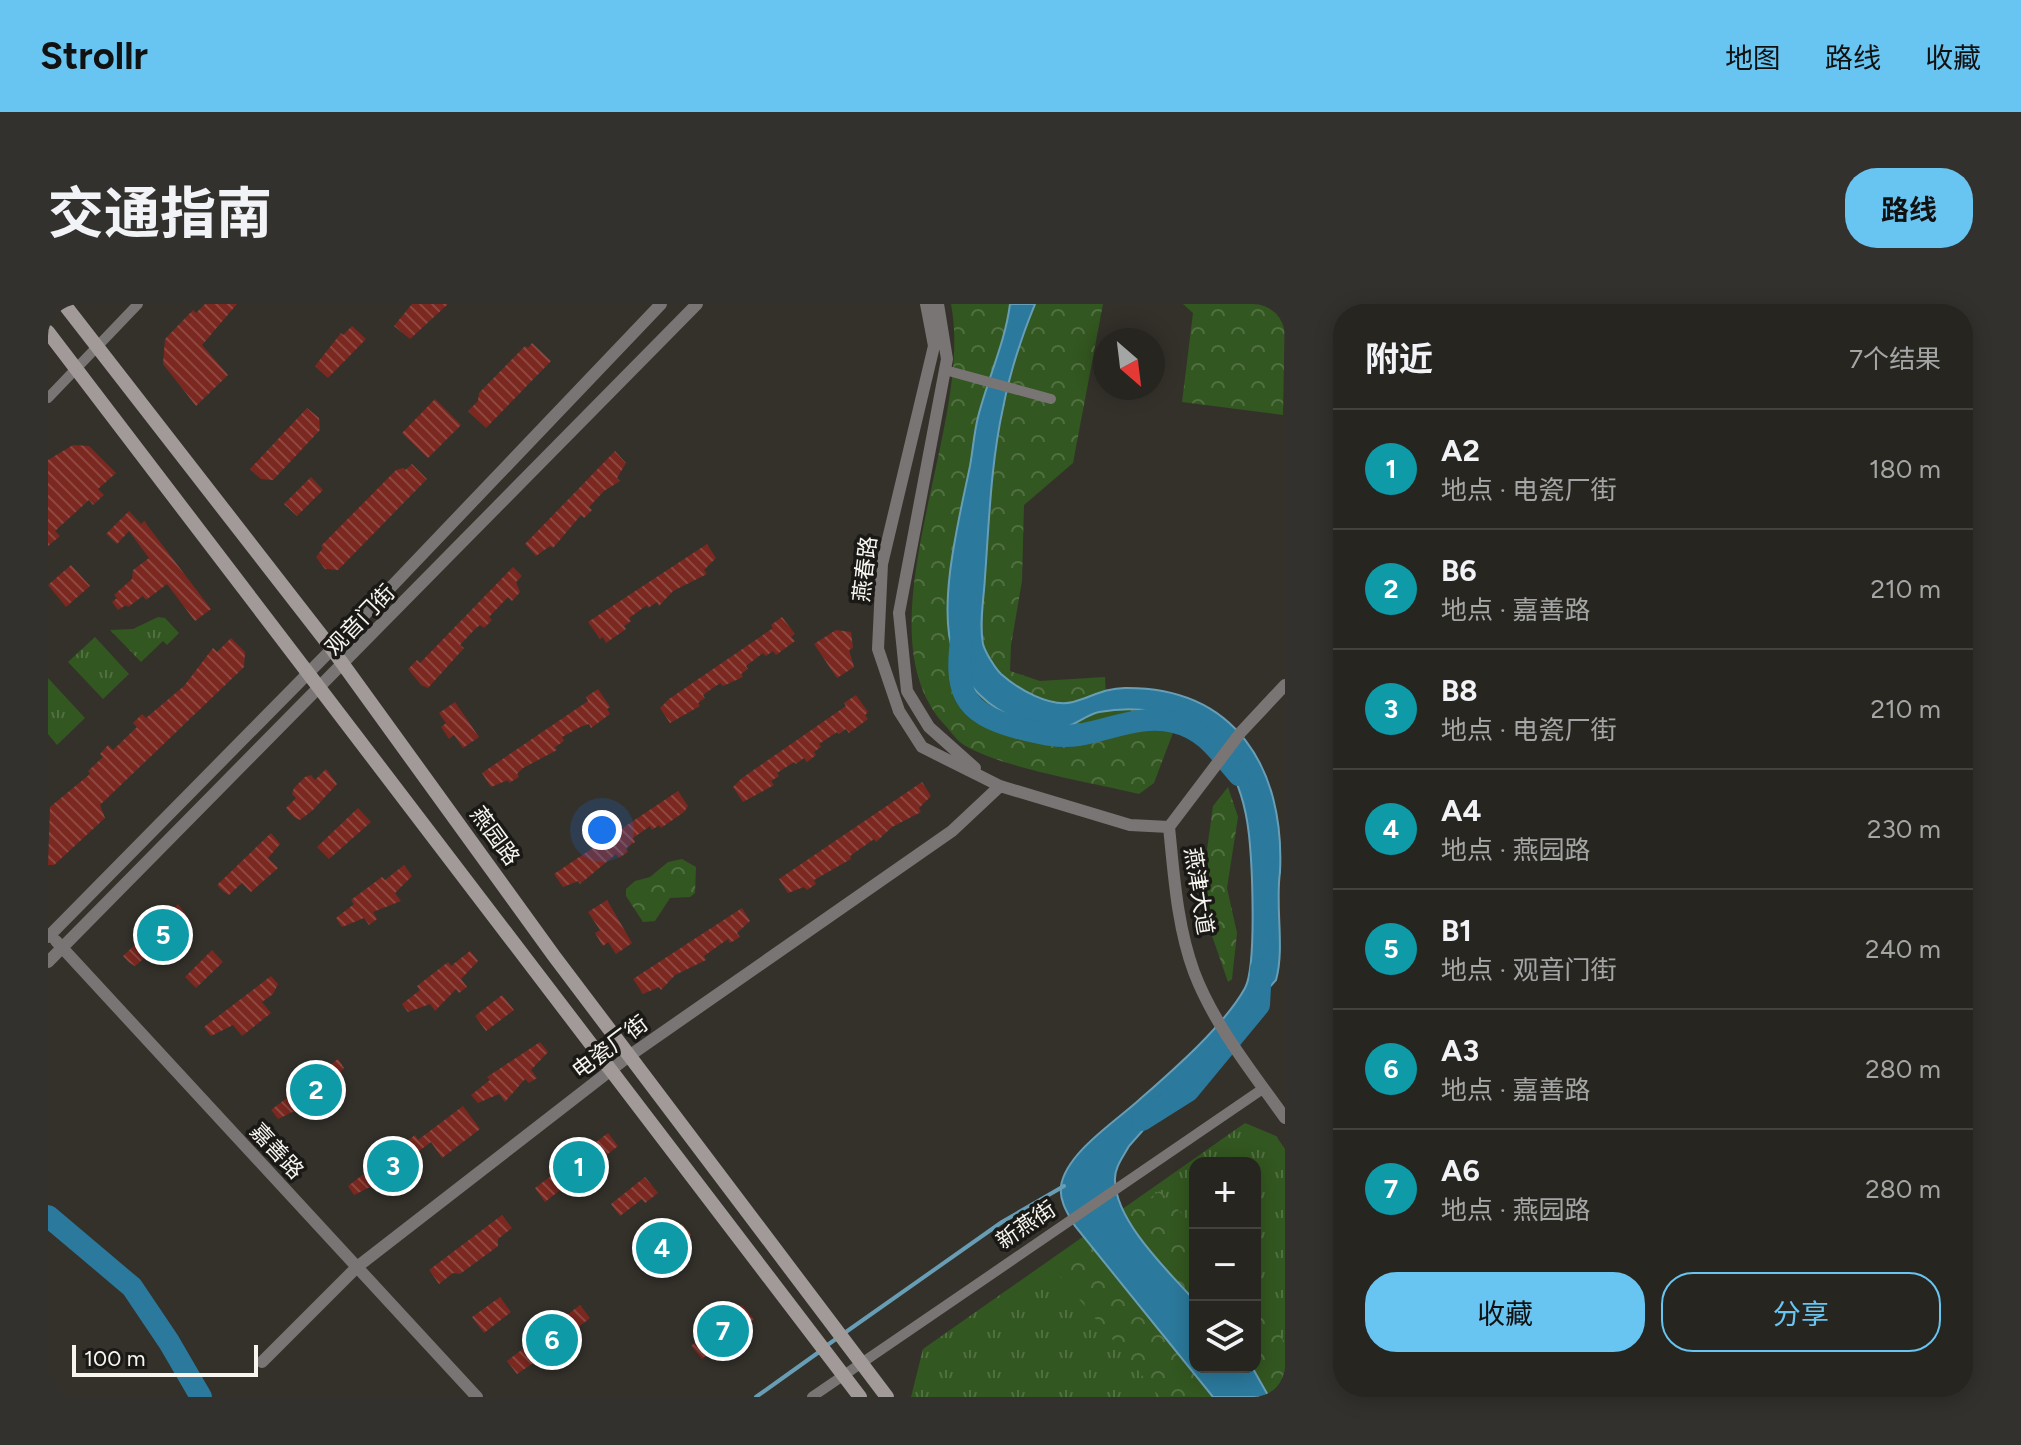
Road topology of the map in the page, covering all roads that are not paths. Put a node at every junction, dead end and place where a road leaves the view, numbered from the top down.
1 (64, 304) edge
2 (138, 304) edge
3 (661, 304) edge
4 (697, 304) edge
5 (926, 304) edge
6 (938, 304) edge
7 (48, 332) edge
8 (96, 348) junction
9 (76, 369) junction
10 (945, 370) junction
11 (48, 398) edge
12 (1051, 399) dead end
13 (332, 649) junction
14 (344, 665) junction
15 (308, 673) junction
16 (1285, 685) edge
17 (321, 689) junction
18 (1000, 786) junction
19 (1169, 827) junction
20 (49, 935) edge
21 (61, 947) junction
22 (48, 962) edge
23 (629, 1056) junction
24 (612, 1070) junction
25 (1264, 1088) junction
26 (1285, 1118) edge
27 (357, 1267) junction
28 (262, 1362) dead end
29 (860, 1362) junction
30 (842, 1374) junction
31 (477, 1397) edge
32 (812, 1397) edge
33 (860, 1397) edge
34 (887, 1397) edge

1 - 8 main road, 燕园路
2 - 8 street
3 - 13 street, 观音门街
4 - 14 street, 观音门街
5 - 18 street, 燕春路
6 - 10 street, 燕春路
7 - 9 main road
8 - 9 street
8 - 13 main road, 燕园路
9 - 11 street
9 - 15 main road
10 - 12 street
10 - 18 street, 燕春路
13 - 14 main road, 燕园路
13 - 15 street, 观音门街
14 - 17 street, 观音门街
14 - 23 main road, 燕园路
15 - 17 main road
15 - 20 street, 观音门街
16 - 19 street, 燕津大道
17 - 21 street, 观音门街
17 - 24 main road
18 - 19 street, 燕春路
18 - 23 street, 电瓷厂街
19 - 25 street, 燕津大道
20 - 21 street, 嘉善路
21 - 22 street, 观音门街
21 - 27 street, 嘉善路
23 - 24 street, 电瓷厂街
23 - 29 main road, 燕园路
24 - 27 street, 电瓷厂街
24 - 30 main road
25 - 26 street, 燕津大道
25 - 29 street, 新燕街
27 - 28 street, 电瓷厂街
27 - 31 street, 嘉善路
29 - 30 street, 新燕街
29 - 34 main road, 燕园路
30 - 32 street, 新燕街
30 - 33 main road

